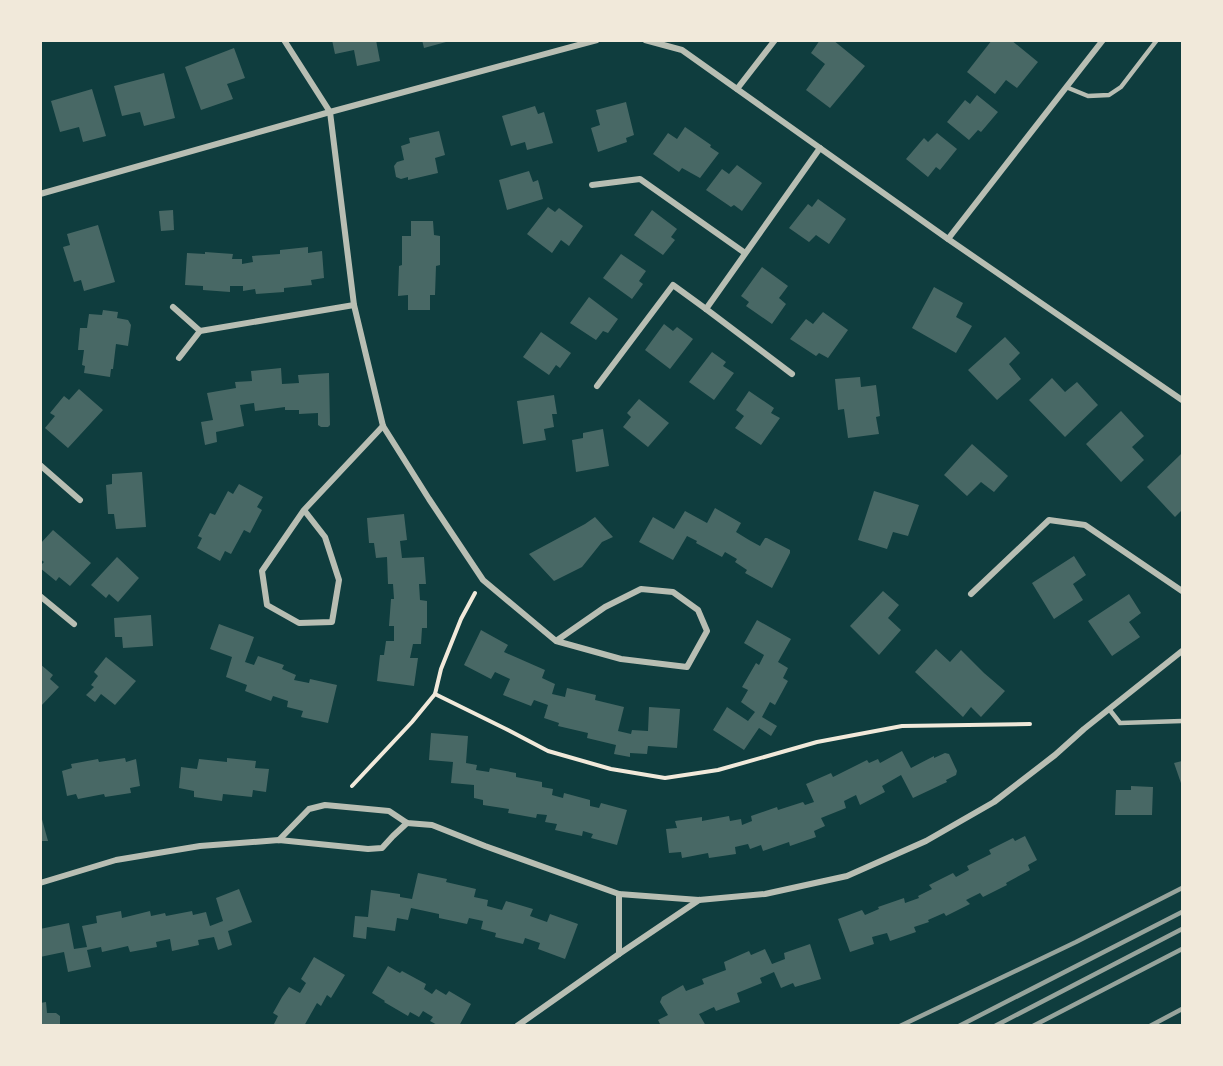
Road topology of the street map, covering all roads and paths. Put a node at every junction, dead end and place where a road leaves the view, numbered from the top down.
1 (284, 40) edge
2 (563, 40) edge
3 (597, 40) edge
4 (645, 40) edge
5 (775, 40) edge
6 (1103, 40) edge
7 (1157, 40) edge
8 (566, 49) junction
9 (1066, 87) junction
10 (737, 89) junction
11 (330, 112) junction
12 (820, 148) junction
13 (592, 185) dead end
14 (40, 195) edge
15 (948, 238) junction
16 (745, 253) junction
17 (354, 305) junction
18 (173, 307) dead end
19 (706, 309) junction
20 (200, 331) junction
21 (179, 358) dead end
22 (792, 374) dead end
23 (597, 386) dead end
24 (1182, 400) edge
25 (383, 426) junction
26 (40, 465) edge
27 (80, 500) dead end
28 (304, 510) junction
29 (483, 580) junction
30 (1182, 591) edge
31 (971, 594) dead end
32 (40, 596) edge
33 (74, 624) dead end
34 (556, 641) junction
35 (1182, 651) edge
36 (435, 694) junction
37 (1108, 709) junction
38 (1182, 721) edge
39 (1030, 724) dead end
40 (352, 786) dead end
41 (407, 823) junction
42 (279, 840) junction
43 (40, 884) edge
44 (619, 894) junction
45 (699, 900) junction
46 (619, 954) junction
47 (517, 1026) edge

1 - 11 street
2 - 8 street
3 - 8 street
4 - 10 street
5 - 10 street
6 - 9 street
7 - 9 lane
8 - 11 street
9 - 15 street
10 - 12 street
11 - 14 street
11 - 17 street
12 - 15 street
12 - 16 street
13 - 16 street
15 - 24 street
16 - 19 street
17 - 20 street
17 - 25 street
18 - 20 street
19 - 22 street
19 - 23 street
20 - 21 street
25 - 28 street
25 - 29 street
26 - 27 street
28 - 28 street
29 - 34 street
29 - 36 path
30 - 31 street
32 - 33 street
34 - 34 street
35 - 37 street
36 - 39 path
36 - 40 path
37 - 38 lane
37 - 45 street
41 - 42 street
41 - 42 street
41 - 44 street
42 - 43 street
44 - 45 street
44 - 46 street
45 - 46 street
46 - 47 street

